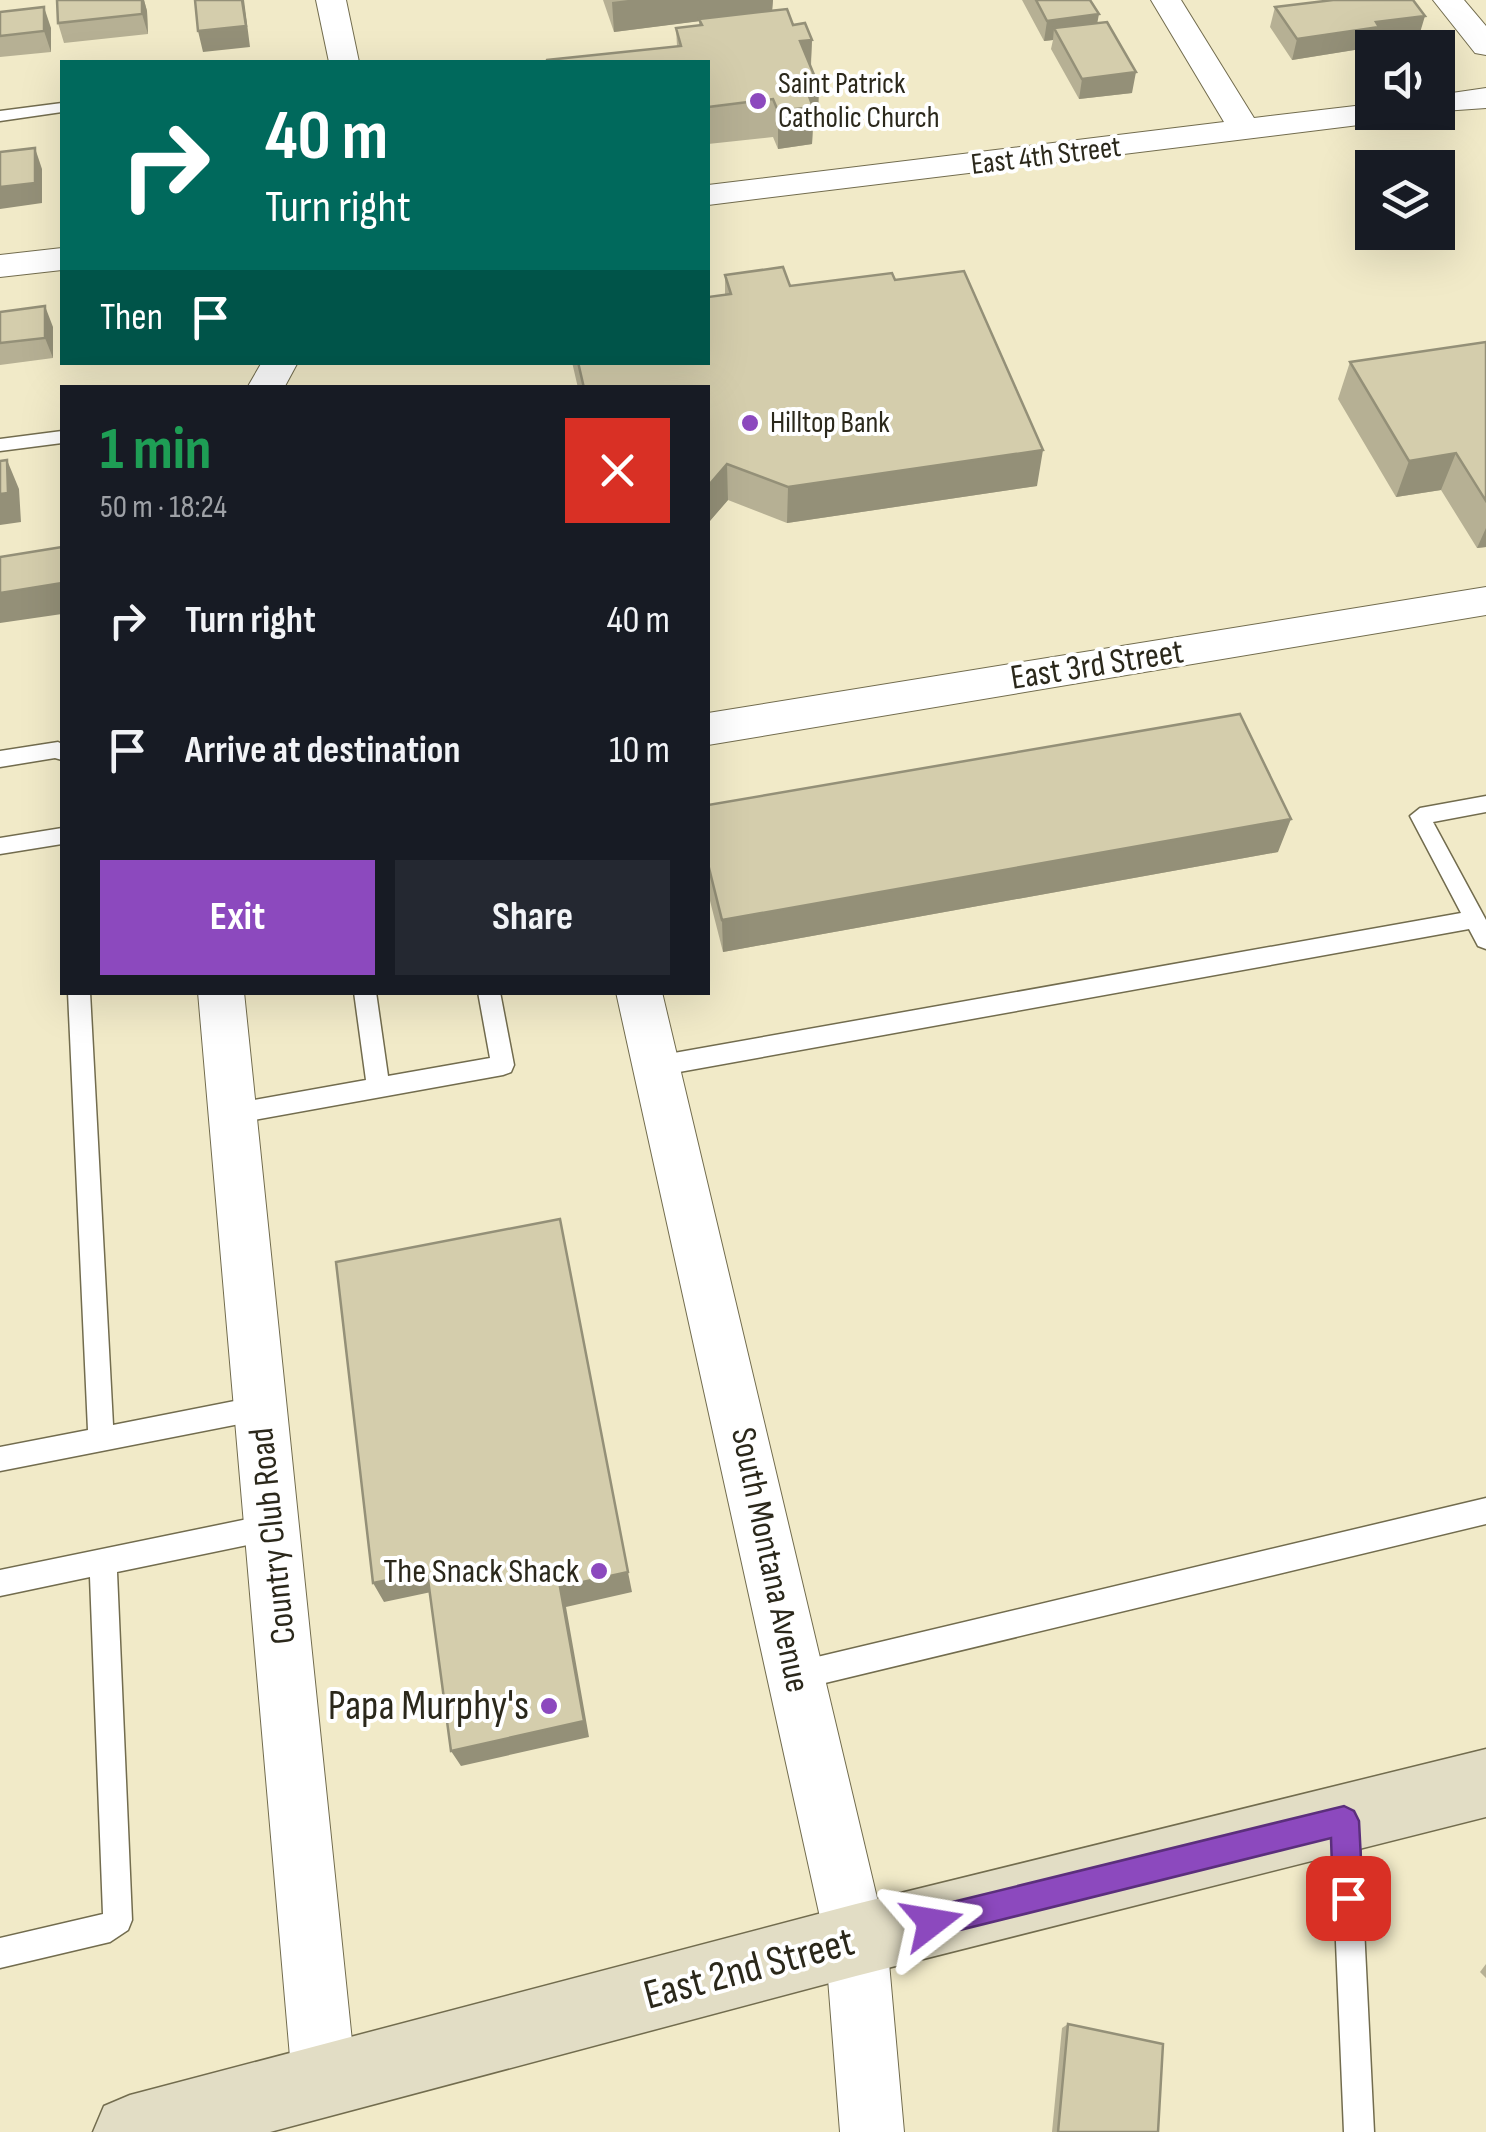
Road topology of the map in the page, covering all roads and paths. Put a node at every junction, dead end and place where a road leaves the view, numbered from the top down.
1 (331, 0) edge
2 (1166, 0) edge
3 (1448, 0) edge
4 (1486, 46) edge
5 (344, 60) edge
6 (1486, 98) edge
7 (1455, 103) edge
8 (60, 108) edge
9 (0, 116) edge
10 (1355, 116) edge
11 (1246, 131) junction
12 (710, 195) edge
13 (60, 258) edge
14 (0, 266) edge
15 (60, 437) edge
16 (0, 445) edge
17 (1486, 601) edge
18 (710, 730) edge
19 (60, 752) edge
20 (0, 759) edge
21 (1486, 804) edge
22 (60, 836) edge
23 (0, 846) edge
24 (1475, 918) junction
25 (1486, 940) edge
26 (79, 995) edge
27 (221, 995) edge
28 (365, 995) edge
29 (490, 995) edge
30 (640, 995) edge
31 (656, 1066) junction
32 (378, 1086) junction
33 (232, 1114) junction
34 (260, 1408) junction
35 (101, 1440) junction
36 (0, 1460) edge
37 (1486, 1511) edge
38 (272, 1528) junction
39 (103, 1562) junction
40 (0, 1582) edge
41 (796, 1676) junction
42 (1486, 1783) edge
43 (1344, 1821) junction
44 (856, 1940) junction
45 (0, 1952) edge
46 (324, 2080) junction
47 (130, 2132) edge
48 (872, 2132) edge
49 (1359, 2132) edge

1 - 5 street
2 - 11 street
3 - 4 street
6 - 7 street
8 - 9 lane
10 - 11 street, East 4th Street
11 - 12 street, East 4th Street
13 - 14 street
15 - 16 lane
17 - 18 street, East 3rd Street
19 - 20 lane
21 - 24 lane
22 - 23 lane
24 - 25 lane
24 - 31 lane
26 - 35 lane
27 - 33 street, Country Club Road
28 - 32 lane
29 - 32 lane
30 - 31 street, South Montana Avenue
31 - 41 street, South Montana Avenue
32 - 33 lane
33 - 34 street, Country Club Road
34 - 35 lane
34 - 38 street, Country Club Road
35 - 36 lane
37 - 41 lane
38 - 39 lane
38 - 46 street, Country Club Road
39 - 40 lane
39 - 45 lane
41 - 44 street, South Montana Avenue
42 - 43 main road, East 2nd Street
43 - 44 main road, East 2nd Street
43 - 49 lane
44 - 46 main road, East 2nd Street
44 - 48 street, South Montana Avenue
46 - 47 main road, East 2nd Street

